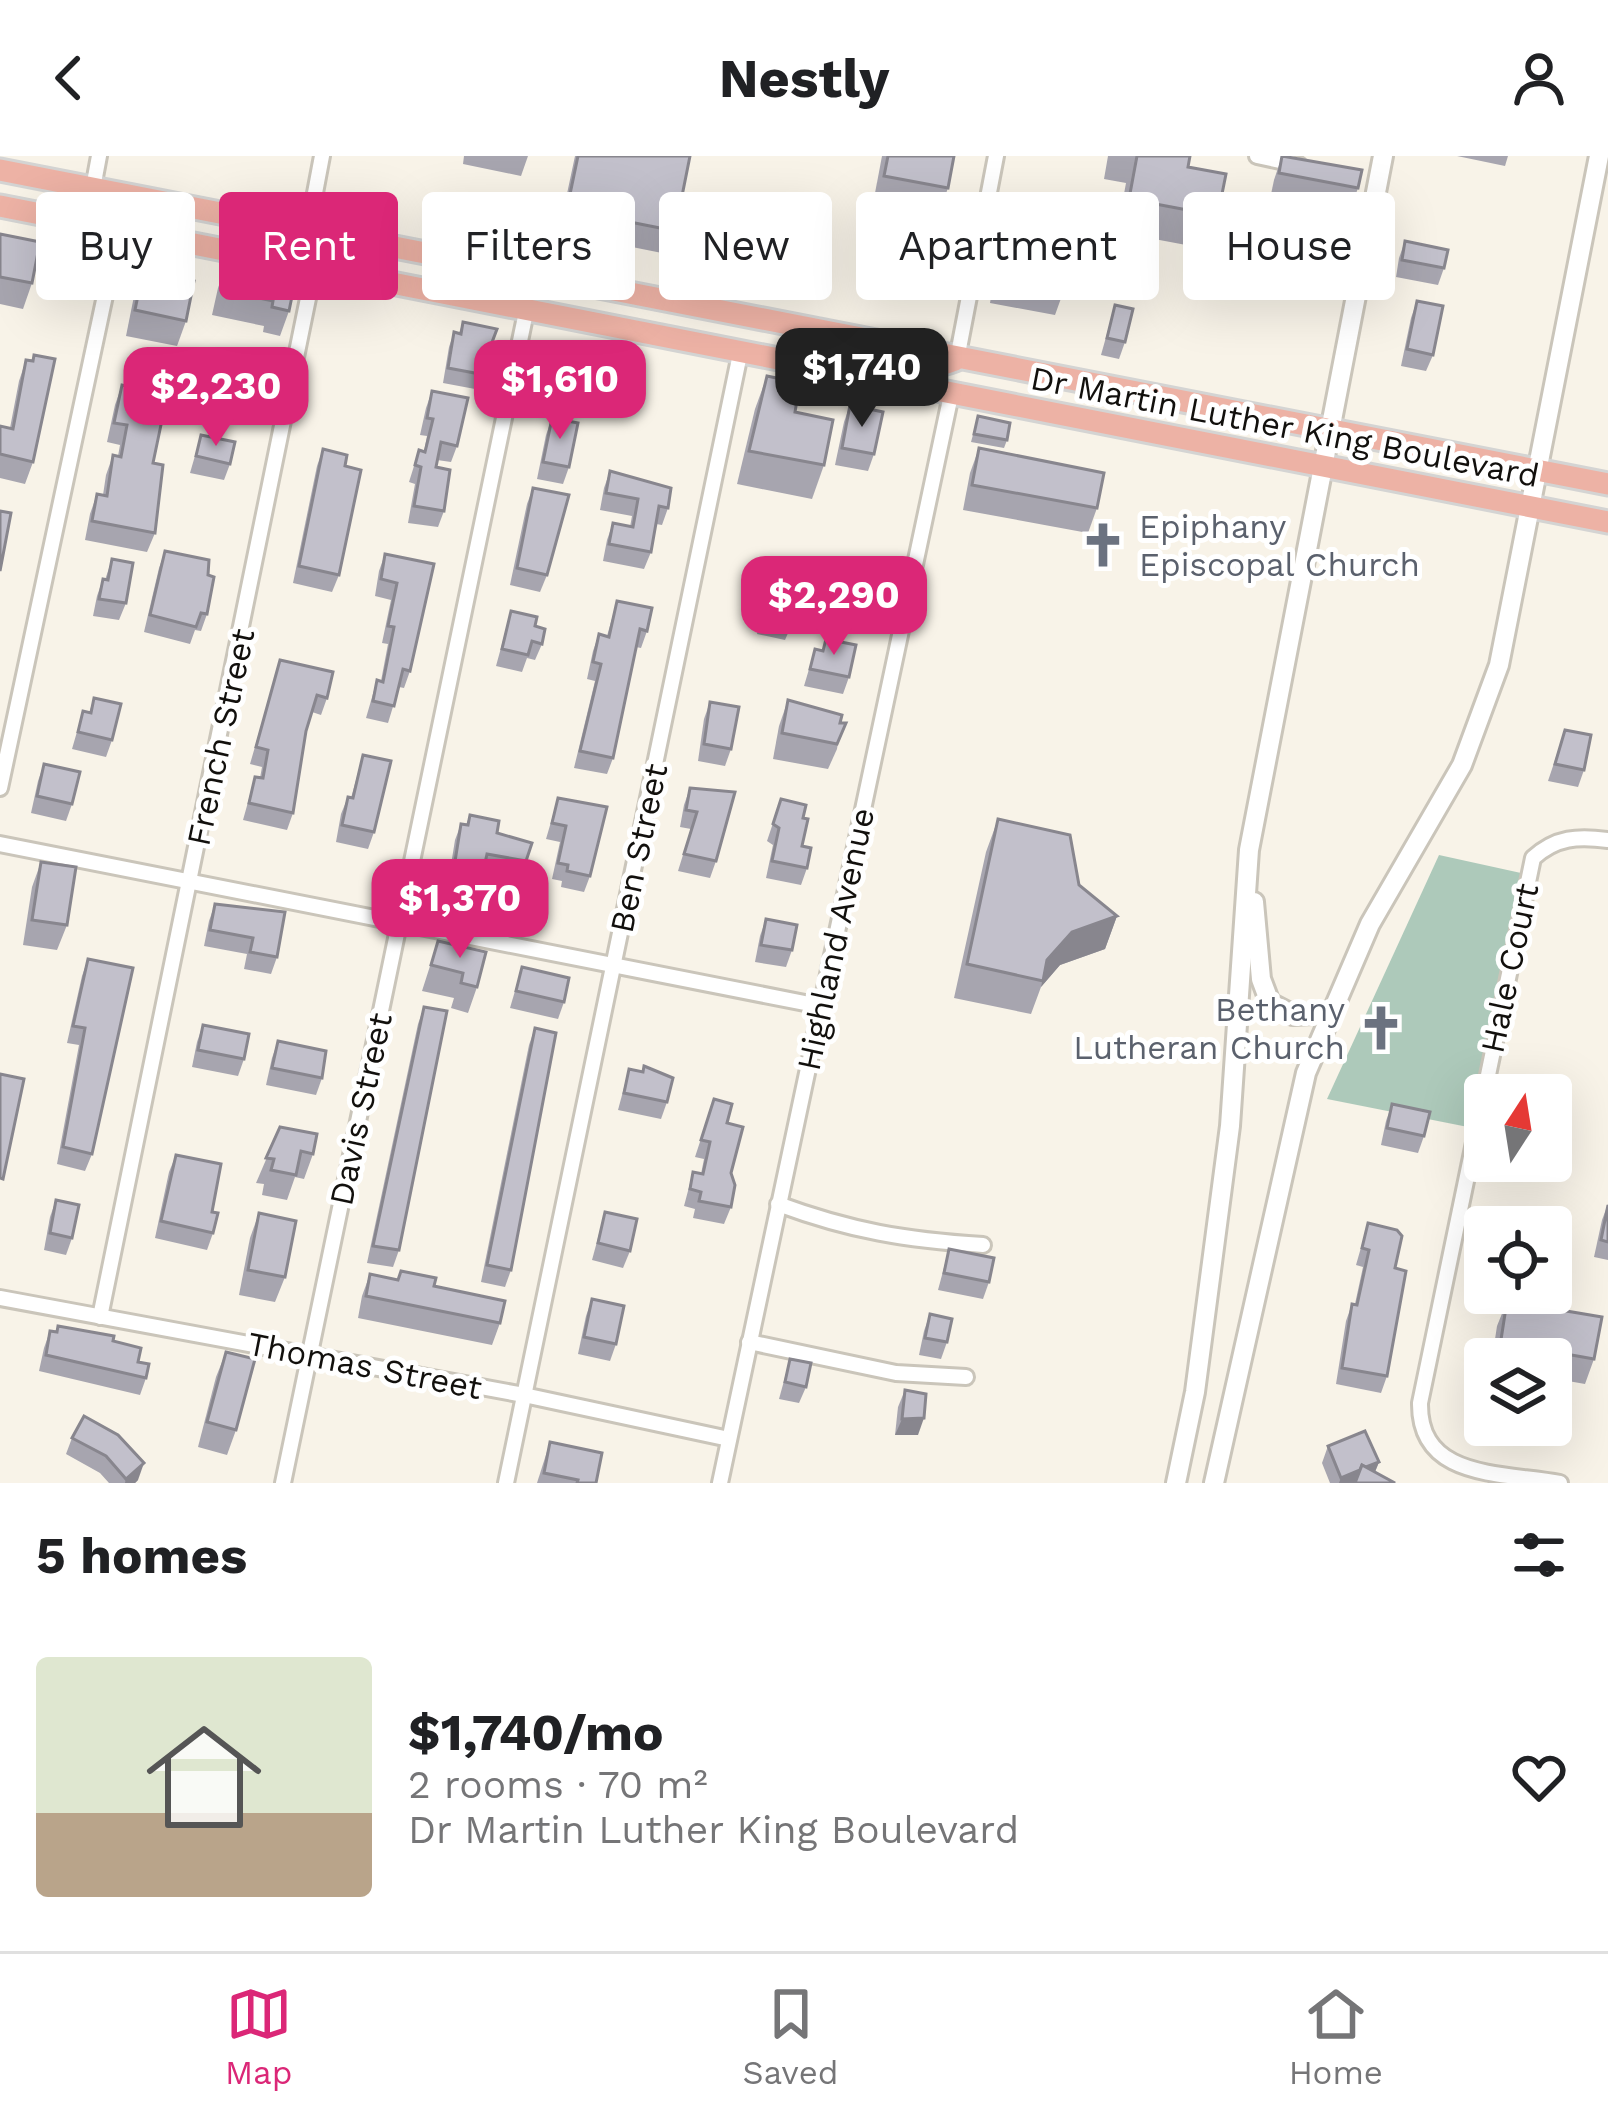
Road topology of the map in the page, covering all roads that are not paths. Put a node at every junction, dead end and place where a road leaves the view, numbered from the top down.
1 (99, 156) edge
2 (322, 156) edge
3 (996, 156) edge
4 (1257, 156) edge
5 (1383, 156) edge
6 (1599, 156) edge
7 (1321, 169) edge
8 (0, 170) edge
9 (92, 188) junction
10 (316, 192) edge
11 (0, 206) edge
12 (36, 213) edge
13 (219, 214) edge
14 (398, 249) edge
15 (398, 286) edge
16 (104, 300) edge
17 (308, 300) edge
18 (526, 312) junction
19 (740, 354) junction
20 (957, 359) junction
21 (1004, 368) junction
22 (836, 371) junction
23 (951, 395) junction
24 (1328, 430) junction
25 (1320, 466) junction
26 (1541, 471) junction
27 (1608, 484) edge
28 (1533, 507) junction
29 (1608, 522) edge
30 (0, 788) edge
31 (1608, 840) edge
32 (0, 844) edge
33 (1249, 850) junction
34 (190, 881) junction
35 (398, 924) junction
36 (613, 968) junction
37 (820, 1006) junction
38 (1332, 1013) junction
39 (778, 1204) junction
40 (983, 1245) dead end
41 (0, 1298) edge
42 (100, 1317) junction
43 (749, 1342) junction
44 (309, 1354) junction
45 (966, 1377) dead end
46 (524, 1395) junction
47 (729, 1439) junction
48 (283, 1483) edge
49 (506, 1483) edge
50 (720, 1483) edge
51 (1176, 1483) edge
52 (1214, 1483) edge
53 (1559, 1483) edge

1 - 9 street
2 - 10 street, French Street
3 - 20 street
4 - 7 street
5 - 24 street
6 - 26 street
8 - 9 main road, Dr Martin Luther King Boulevard
9 - 13 main road, Dr Martin Luther King Boulevard
11 - 12 main road, Dr Martin Luther King Boulevard
14 - 20 main road, Dr Martin Luther King Boulevard
15 - 18 main road, Dr Martin Luther King Boulevard
16 - 30 street
17 - 34 street, French Street
18 - 19 main road, Dr Martin Luther King Boulevard
18 - 35 street, Davis Street
19 - 22 main road, Dr Martin Luther King Boulevard
19 - 36 street, Ben Street
20 - 21 main road, Dr Martin Luther King Boulevard
20 - 22 main road
21 - 23 main road
21 - 24 main road, Dr Martin Luther King Boulevard
22 - 23 main road, Dr Martin Luther King Boulevard
23 - 25 main road, Dr Martin Luther King Boulevard
23 - 37 street, Highland Avenue
24 - 25 street
24 - 26 main road, Dr Martin Luther King Boulevard
25 - 28 main road, Dr Martin Luther King Boulevard
25 - 33 street
26 - 27 main road, Dr Martin Luther King Boulevard
26 - 28 street
28 - 29 main road, Dr Martin Luther King Boulevard
28 - 38 street
31 - 53 street, Hale Court
32 - 34 street
33 - 38 street
33 - 51 street
34 - 35 street
34 - 42 street, French Street
35 - 36 street
35 - 44 street, Davis Street
36 - 37 street
36 - 46 street, Ben Street
37 - 39 street, Highland Avenue
38 - 52 street
39 - 40 street
39 - 43 street, Highland Avenue
41 - 42 street, Thomas Street
42 - 44 street, Thomas Street
43 - 45 street
43 - 47 street, Highland Avenue
44 - 46 street, Thomas Street
44 - 48 street, Davis Street
46 - 47 street, Thomas Street
46 - 49 street, Ben Street
47 - 50 street, Highland Avenue

